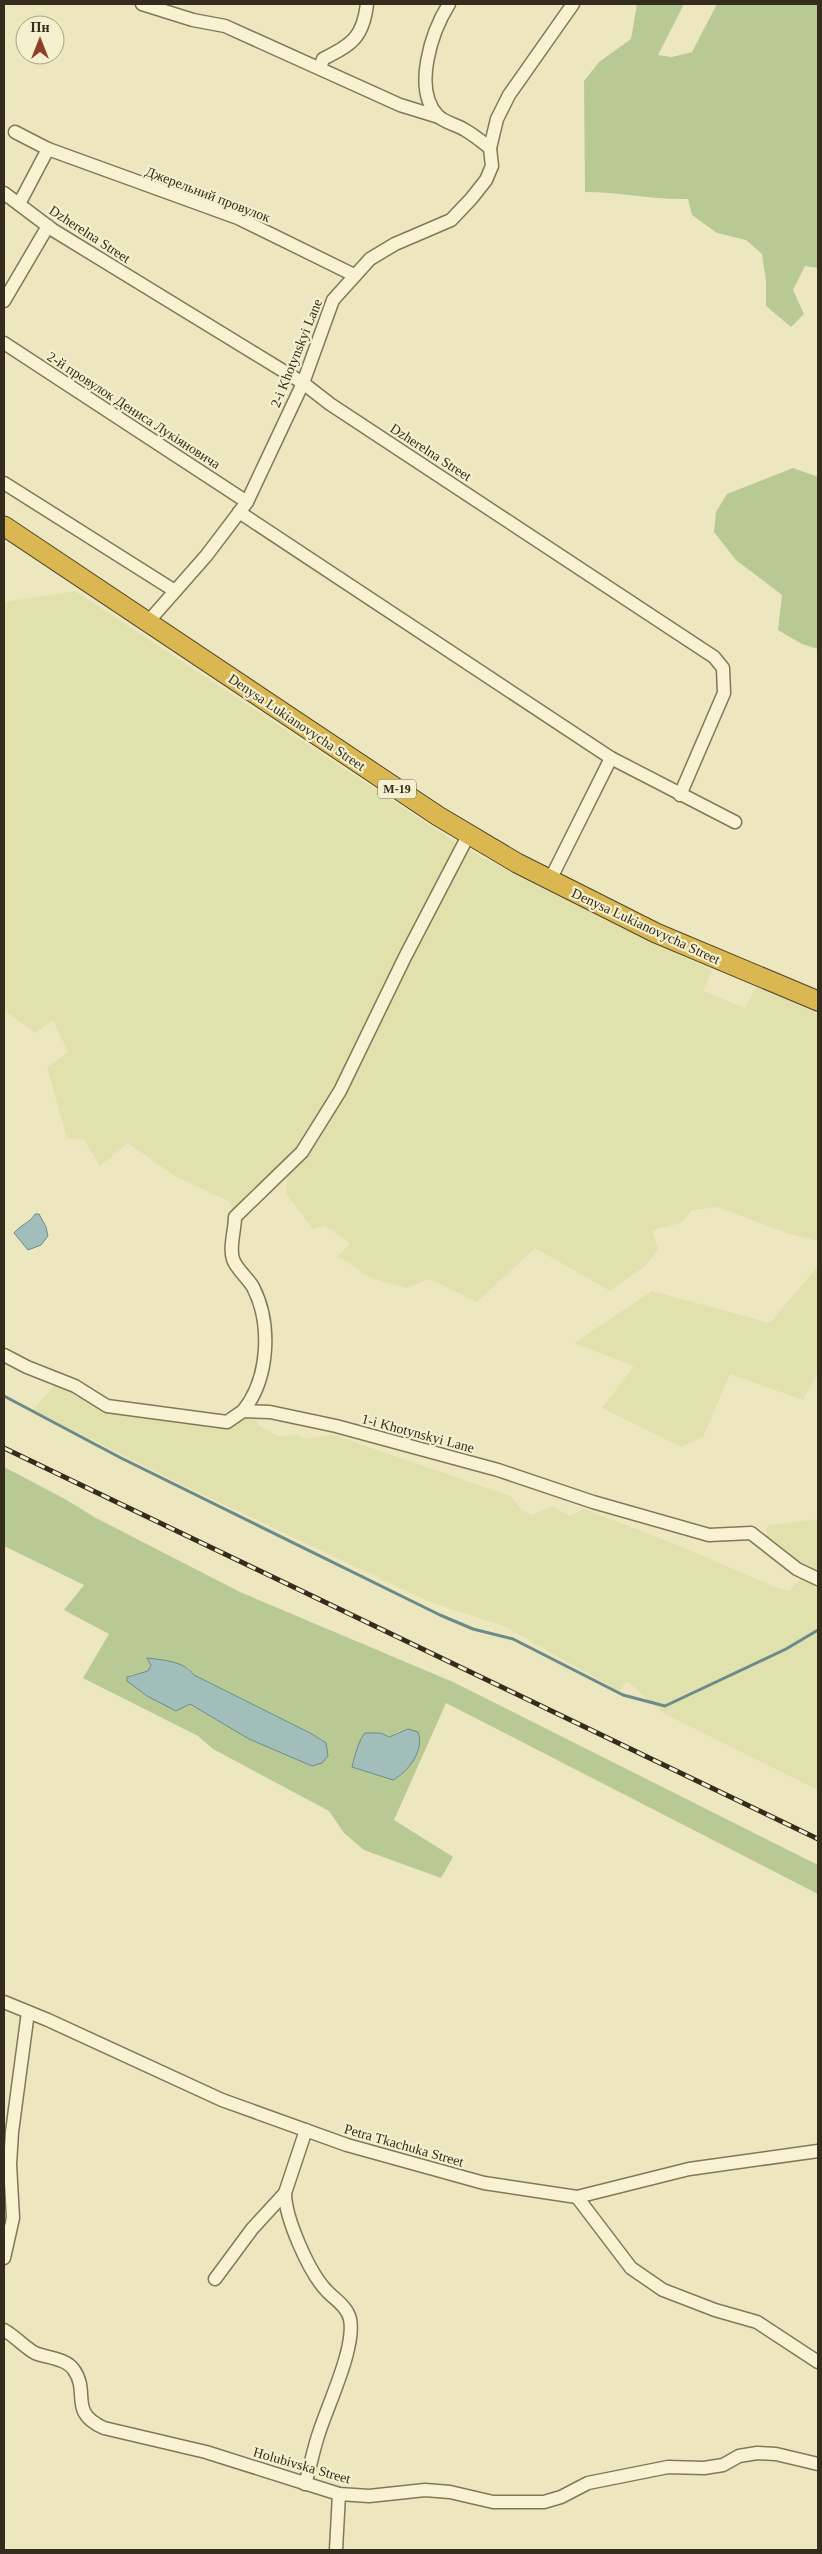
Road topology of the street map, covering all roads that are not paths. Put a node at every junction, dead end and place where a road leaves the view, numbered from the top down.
1 (142, 4) edge
2 (367, 4) edge
3 (449, 4) edge
4 (573, 4) edge
5 (320, 68) junction
6 (439, 117) junction
7 (15, 132) dead end
8 (490, 148) junction
9 (48, 149) junction
10 (4, 192) edge
11 (19, 204) junction
12 (48, 226) junction
13 (354, 275) junction
14 (4, 301) edge
15 (4, 343) edge
16 (302, 383) junction
17 (4, 483) edge
18 (243, 507) junction
19 (4, 526) edge
20 (175, 591) junction
21 (147, 623) junction
22 (611, 758) junction
23 (680, 795) junction
24 (735, 822) dead end
25 (469, 834) junction
26 (550, 880) junction
27 (818, 1001) edge
28 (4, 1355) edge
29 (243, 1411) junction
30 (818, 1580) edge
31 (4, 2002) edge
32 (28, 2012) junction
33 (306, 2130) junction
34 (818, 2151) edge
35 (284, 2193) junction
36 (577, 2197) junction
37 (4, 2258) edge
38 (215, 2279) dead end
39 (4, 2330) edge
40 (818, 2362) edge
41 (818, 2464) edge
42 (305, 2484) junction
43 (339, 2494) junction
44 (336, 2550) edge

1 - 5 street
2 - 5 street
3 - 6 street
4 - 8 street, 2-i Khotynskyi Lane
5 - 6 street
6 - 8 street
7 - 9 street, Джерельний провулок
8 - 13 street, 2-i Khotynskyi Lane
9 - 11 street
9 - 13 street, Джерельний провулок
10 - 11 street, Dzherelna Street
11 - 12 street, Dzherelna Street
12 - 14 street
12 - 16 street, Dzherelna Street
13 - 16 street, 2-i Khotynskyi Lane
15 - 18 street, 2-й провулок Дениса Лукіяновича
16 - 18 street, 2-i Khotynskyi Lane
16 - 23 street, Dzherelna Street
17 - 20 street
18 - 20 street, 2-i Khotynskyi Lane
18 - 22 street, 2-й провулок Дениса Лукіяновича
19 - 21 highway, Denysa Lukianovycha Street / М-19
20 - 21 street, 2-i Khotynskyi Lane
21 - 25 highway, Denysa Lukianovycha Street / М-19
22 - 23 street, 2-й провулок Дениса Лукіяновича
22 - 26 street
23 - 24 street, 2-й провулок Дениса Лукіяновича
25 - 26 highway, Denysa Lukianovycha Street / М-19
25 - 29 street
26 - 27 highway, Denysa Lukianovycha Street / М-19
28 - 29 street, 1-i Khotynskyi Lane
29 - 30 street, 1-i Khotynskyi Lane
31 - 32 street, Petra Tkachuka Street
32 - 33 street, Petra Tkachuka Street
32 - 37 street
33 - 35 street
33 - 36 street, Petra Tkachuka Street
34 - 36 street, Petra Tkachuka Street
35 - 38 street
35 - 42 street
36 - 40 street
39 - 42 street, Holubivska Street
41 - 43 street, Holubivska Street
42 - 43 street, Holubivska Street
43 - 44 street

